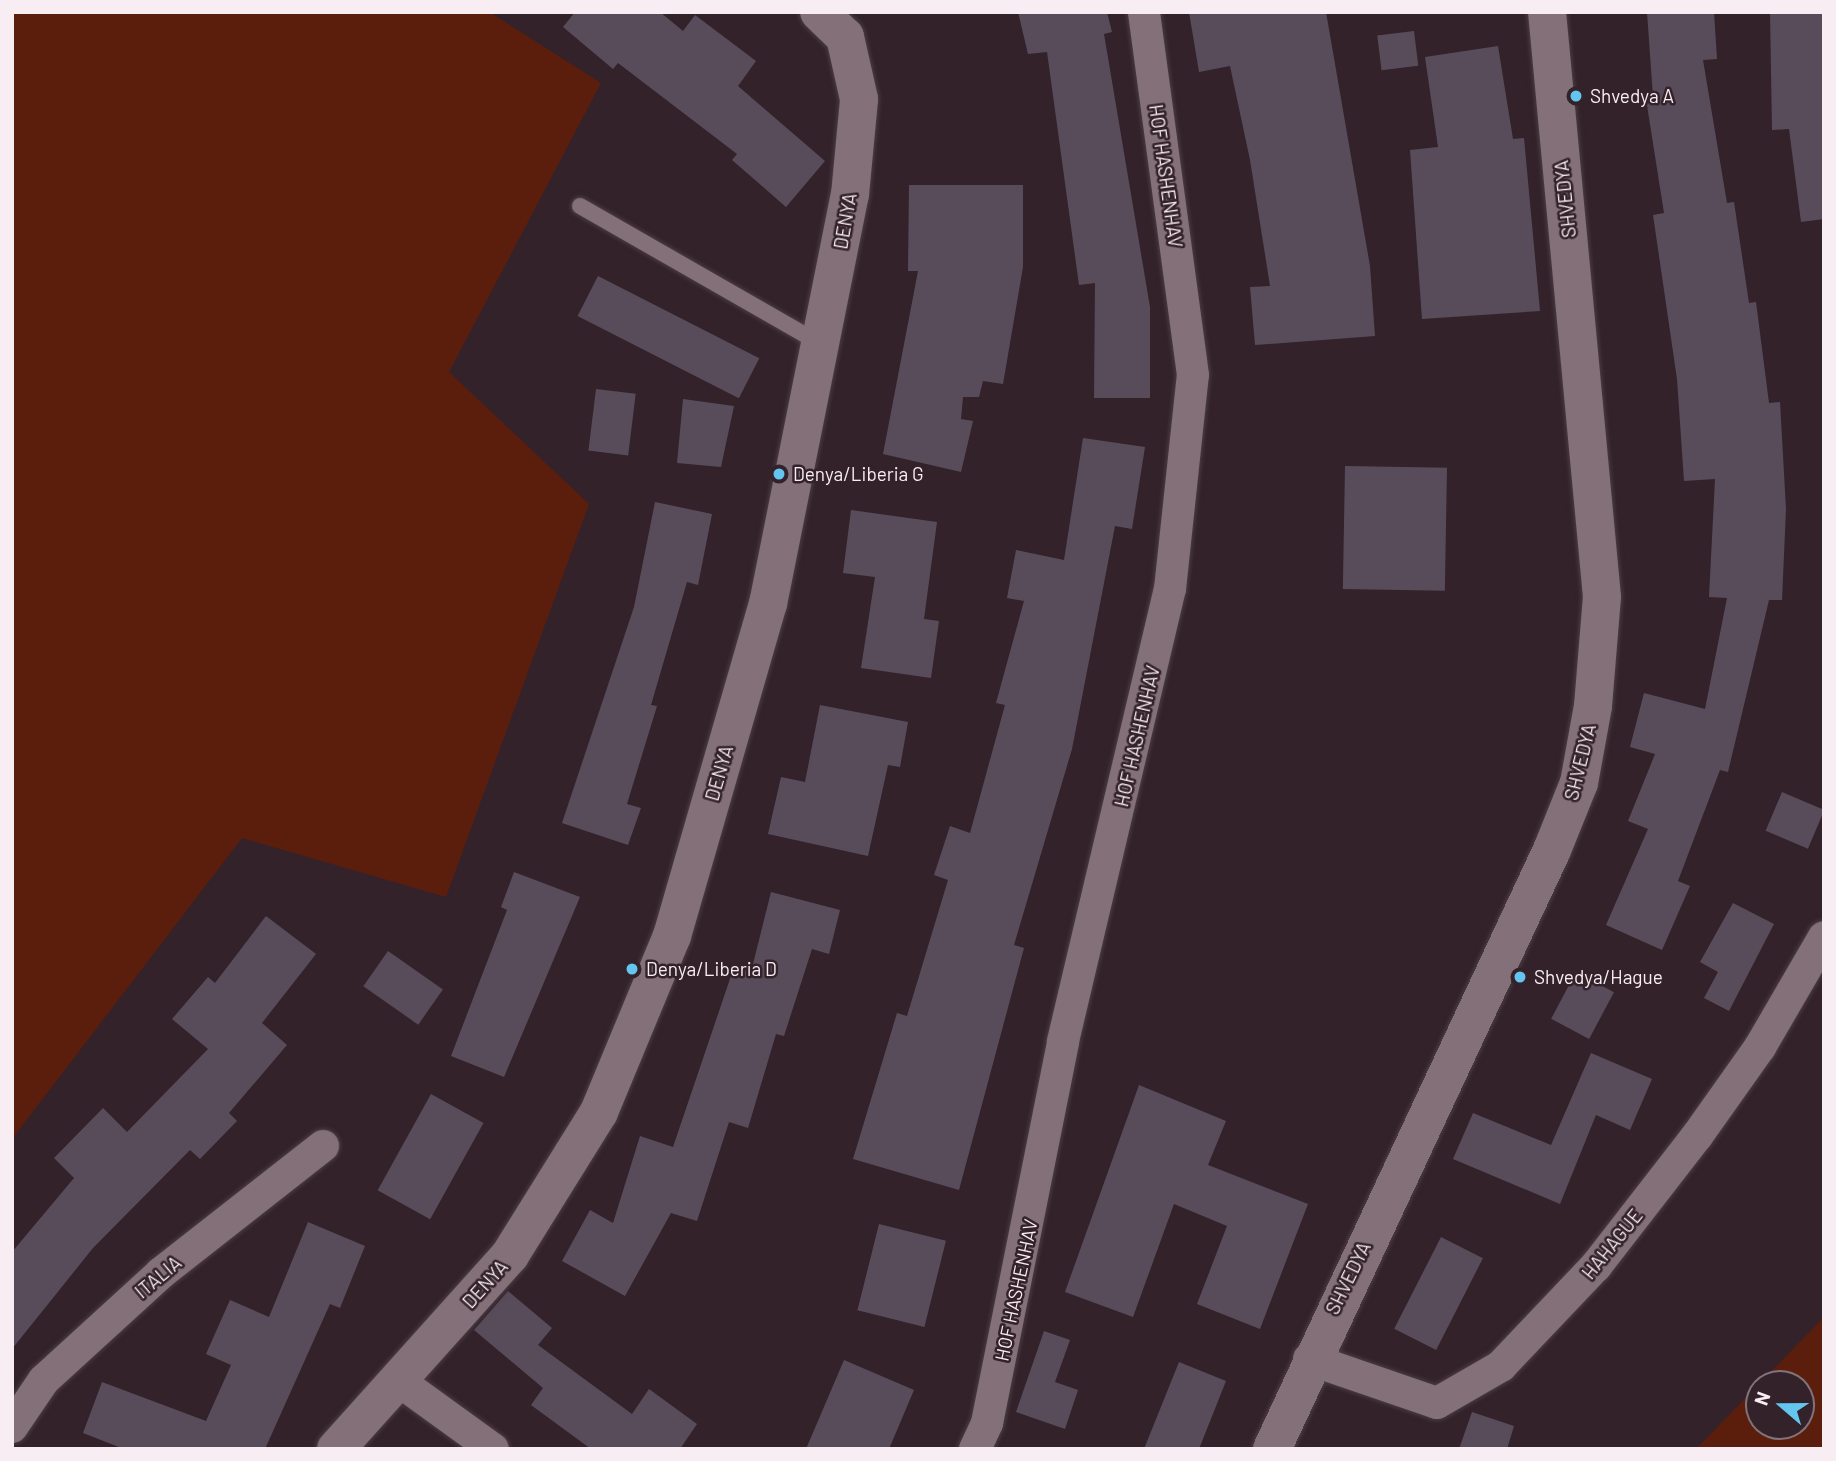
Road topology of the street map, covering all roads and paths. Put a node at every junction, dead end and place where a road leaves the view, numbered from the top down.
1 (819, 12) edge
2 (1144, 12) edge
3 (1547, 12) edge
4 (580, 206) dead end
5 (821, 345) junction
6 (1824, 937) edge
7 (323, 1146) dead end
8 (1309, 1359) junction
9 (399, 1381) junction
10 (12, 1427) edge
11 (336, 1449) edge
12 (493, 1449) edge
13 (975, 1449) edge
14 (1272, 1449) edge

1 - 5 street, DENYA
2 - 13 street, HOF HASHENHAV
3 - 8 street, SHVEDYA
4 - 5 lane
5 - 9 street, DENYA
6 - 8 street, HAHAGUE
7 - 10 street, ITALIA
8 - 14 street, SHVEDYA
9 - 11 street, DENYA
9 - 12 street

